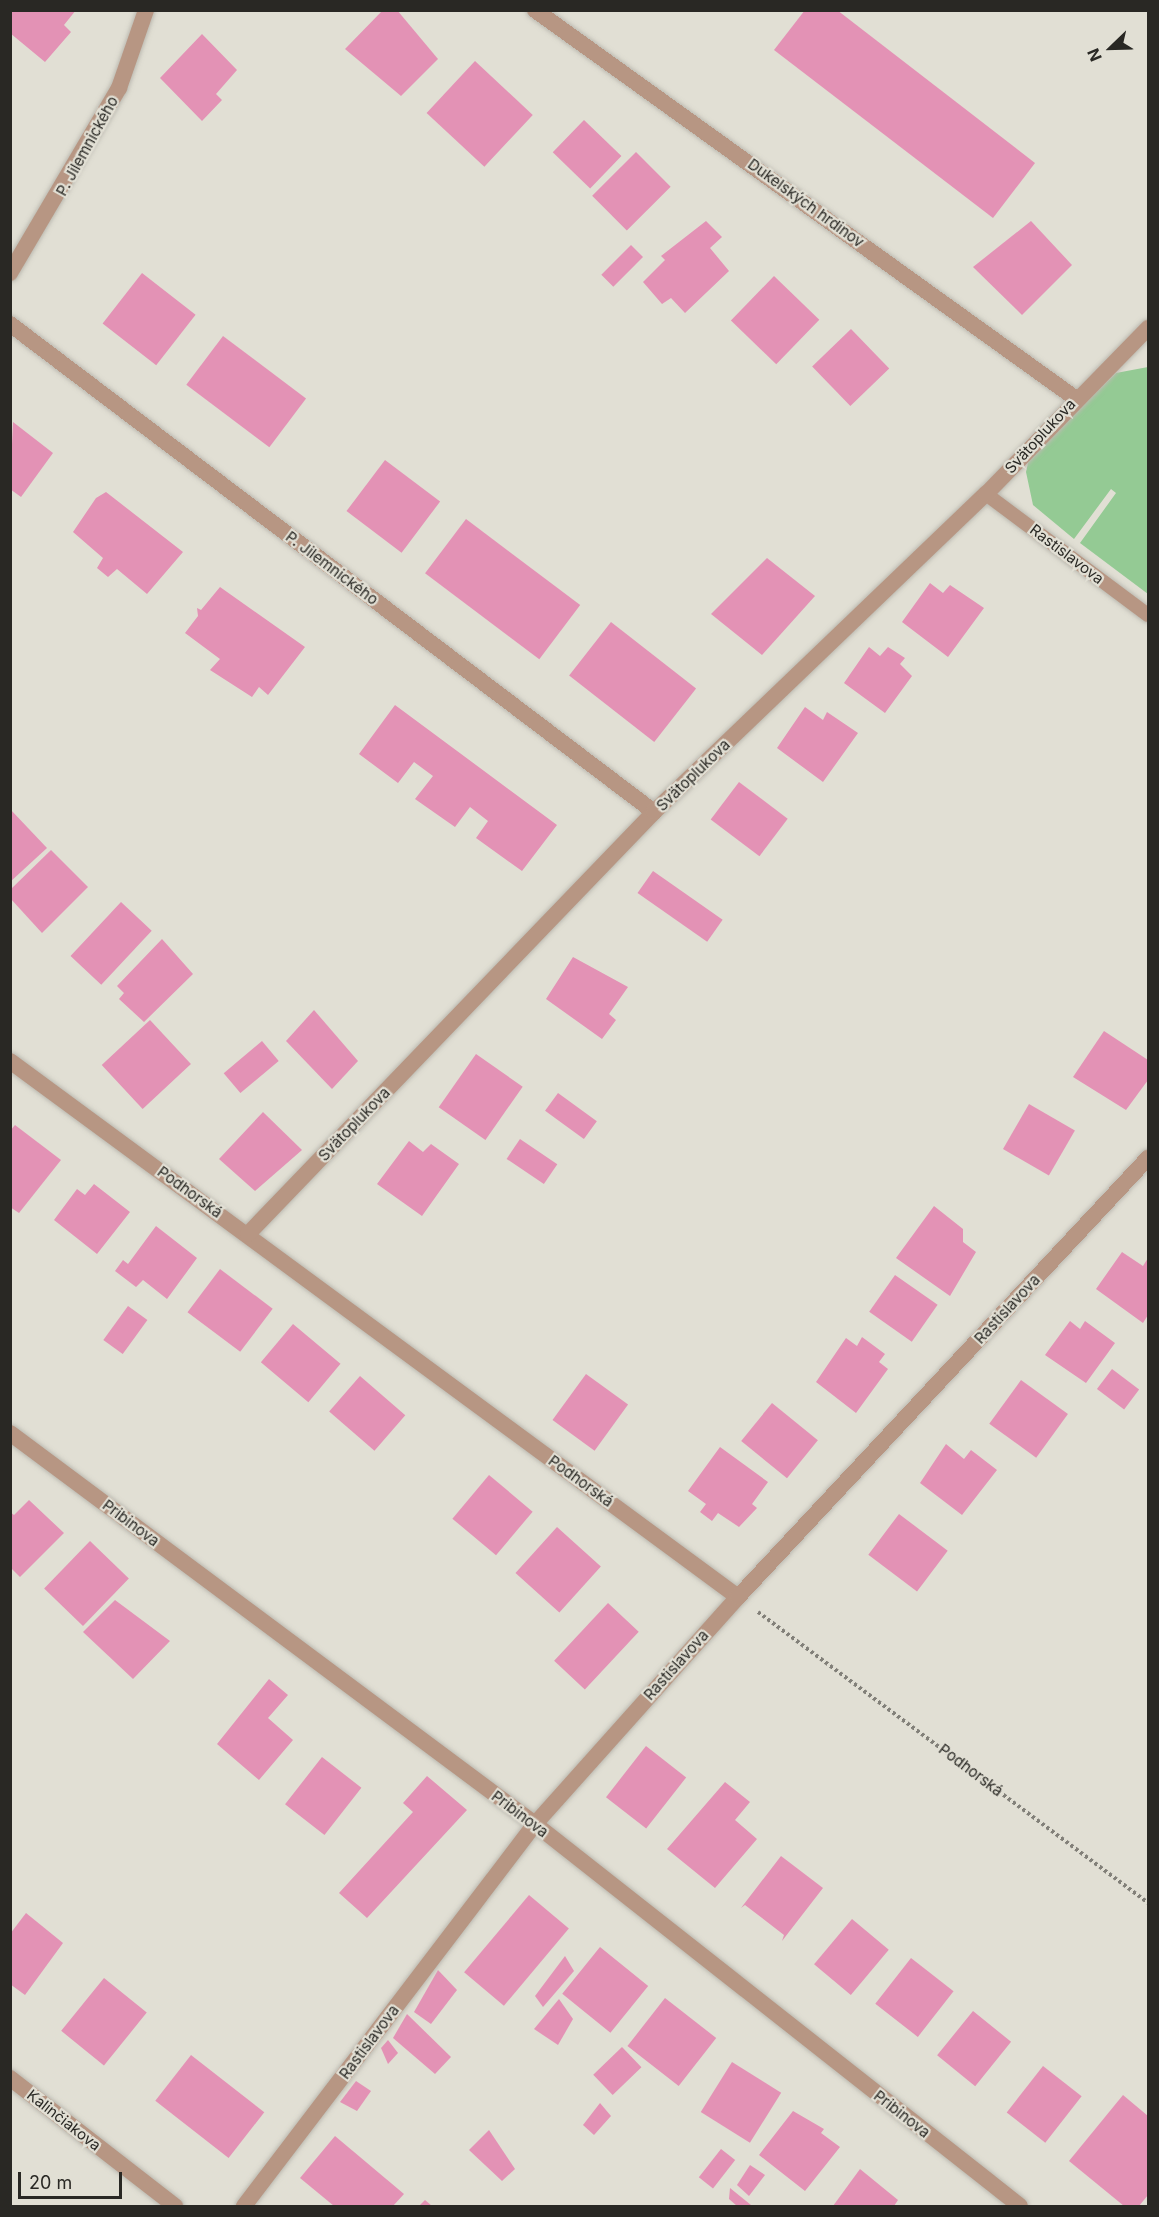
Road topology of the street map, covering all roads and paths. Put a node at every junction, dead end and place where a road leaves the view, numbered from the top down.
1 (146, 10) edge
2 (535, 10) edge
3 (10, 273) edge
4 (10, 324) edge
5 (1146, 333) edge
6 (1075, 398) junction
7 (986, 494) junction
8 (1149, 615) edge
9 (654, 812) junction
10 (10, 1061) edge
11 (1149, 1158) edge
12 (248, 1234) junction
13 (10, 1433) edge
14 (738, 1597) junction
15 (535, 1824) junction
16 (1149, 1903) edge
17 (10, 2078) edge
18 (175, 2206) edge
19 (244, 2206) edge
20 (1020, 2206) edge

1 - 3 street, P. Jilemnického
2 - 6 street, Dukelských hrdinov
4 - 9 street, P. Jilemnického
5 - 6 street, Svätoplukova
6 - 7 street, Svätoplukova
7 - 8 lane, Rastislavova
7 - 9 street, Svätoplukova
9 - 12 street, Svätoplukova
10 - 12 street, Podhorská
11 - 14 street, Rastislavova
12 - 14 street, Podhorská
13 - 15 street, Pribinova
14 - 15 street, Rastislavova
14 - 16 path, Podhorská
15 - 19 street, Rastislavova
15 - 20 street, Pribinova
17 - 18 street, Kalinčiakova

